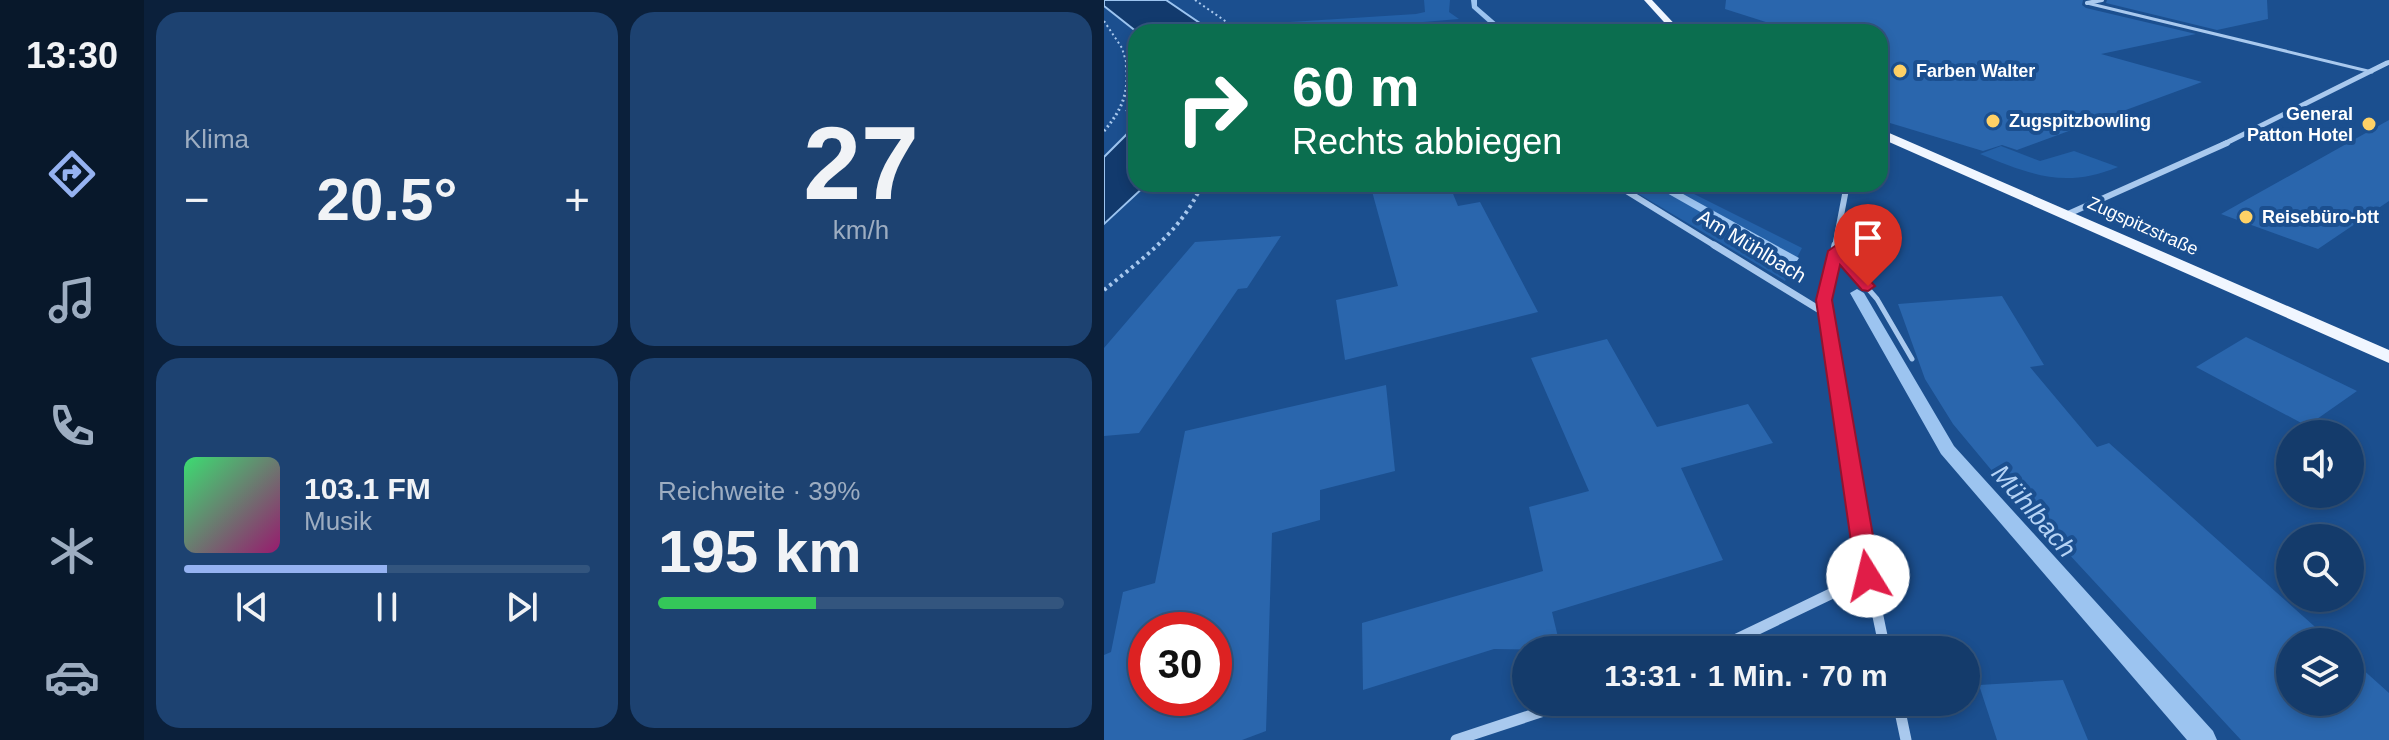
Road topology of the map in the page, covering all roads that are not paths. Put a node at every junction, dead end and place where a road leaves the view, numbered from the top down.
1 (1648, 0) edge
2 (2102, 0) edge
3 (2087, 3) joint
4 (1670, 24) edge
5 (2389, 62) edge
6 (2373, 72) junction
7 (1888, 136) edge
8 (1628, 192) edge
9 (1846, 192) edge
10 (2068, 214) junction
11 (1835, 254) junction
12 (1828, 315) junction
13 (2389, 357) edge
14 (1912, 359) dead end
15 (1868, 576) junction
16 (1743, 636) edge
17 (1882, 636) edge
18 (1529, 716) edge
19 (1901, 716) edge
20 (1456, 740) edge
21 (1906, 740) edge

1 - 4 main road
2 - 3 street
3 - 6 lane
5 - 6 street
6 - 10 street
7 - 10 main road, Zugspitzstraße
8 - 12 street, Am Mühlbach
9 - 11 street, Am Mühlbach
10 - 13 main road, Zugspitzstraße
11 - 12 street, Am Mühlbach
11 - 14 lane
12 - 15 street, Am Mühlbach
15 - 16 street
15 - 17 street, Am Mühlbach
18 - 20 street
19 - 21 street

